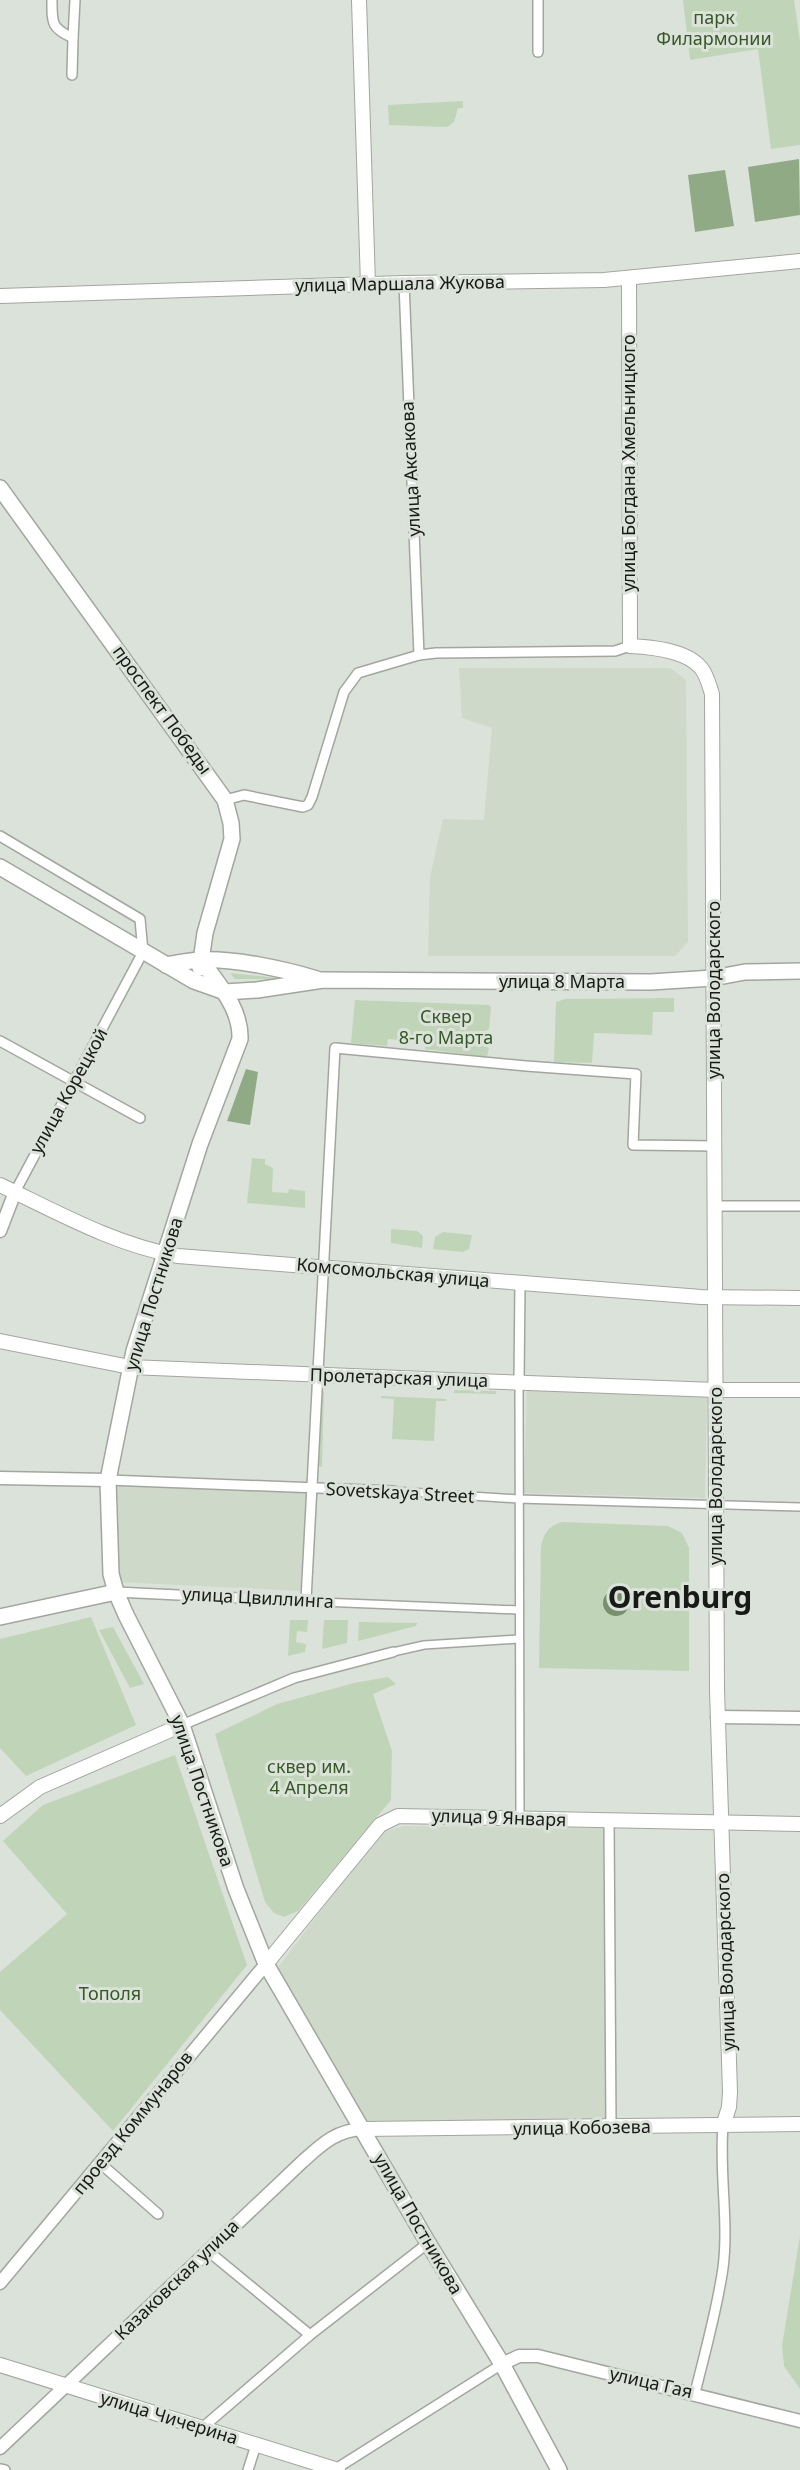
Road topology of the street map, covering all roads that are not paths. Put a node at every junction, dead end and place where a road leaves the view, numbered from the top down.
1 (52, 0) edge
2 (75, 0) edge
3 (359, 0) edge
4 (537, 0) edge
5 (73, 38) junction
6 (538, 52) dead end
7 (72, 75) dead end
8 (800, 261) edge
9 (629, 279) junction
10 (404, 284) junction
11 (368, 285) junction
12 (0, 296) edge
13 (0, 488) edge
14 (630, 646) junction
15 (419, 655) junction
16 (225, 800) junction
17 (0, 836) edge
18 (0, 867) edge
19 (143, 952) junction
20 (201, 960) junction
21 (166, 965) junction
22 (800, 971) edge
23 (713, 978) junction
24 (323, 980) junction
25 (194, 981) junction
26 (225, 992) junction
27 (0, 1041) edge
28 (75, 1083) junction
29 (140, 1118) dead end
30 (715, 1146) junction
31 (0, 1185) edge
32 (15, 1192) junction
33 (715, 1206) junction
34 (800, 1206) edge
35 (0, 1232) edge
36 (166, 1254) junction
37 (322, 1267) junction
38 (520, 1283) junction
39 (716, 1297) junction
40 (800, 1298) edge
41 (0, 1341) edge
42 (130, 1366) junction
43 (317, 1375) junction
44 (519, 1381) junction
45 (716, 1389) junction
46 (800, 1390) edge
47 (0, 1478) edge
48 (108, 1480) junction
49 (313, 1489) junction
50 (394, 1491) joint
51 (518, 1499) junction
52 (716, 1505) junction
53 (800, 1507) edge
54 (116, 1592) junction
55 (306, 1600) junction
56 (321, 1602) joint
57 (518, 1610) junction
58 (0, 1617) edge
59 (518, 1639) junction
60 (393, 1652) joint
61 (717, 1717) junction
62 (800, 1718) edge
63 (182, 1725) junction
64 (0, 1816) edge
65 (520, 1819) junction
66 (609, 1821) junction
67 (721, 1823) junction
68 (800, 1824) edge
69 (266, 1964) junction
70 (800, 2124) edge
71 (723, 2126) junction
72 (611, 2127) junction
73 (363, 2129) junction
74 (100, 2163) junction
75 (158, 2214) dead end
76 (428, 2243) junction
77 (208, 2251) junction
78 (0, 2283) edge
79 (309, 2335) junction
80 (502, 2364) junction
81 (0, 2365) edge
82 (66, 2386) junction
83 (694, 2393) junction
84 (800, 2421) edge
85 (202, 2428) junction
86 (256, 2445) junction
87 (0, 2448) edge
88 (0, 2469) edge
89 (5, 2470) edge
90 (248, 2470) edge
91 (335, 2470) edge
92 (559, 2470) edge

1 - 5 street
2 - 5 street
3 - 11 main road
4 - 6 street
5 - 7 street
8 - 9 main road, улица Маршала Жукова
9 - 10 main road, улица Маршала Жукова
9 - 14 main road, улица Богдана Хмельницкого
10 - 11 main road, улица Маршала Жукова
10 - 15 street, улица Аксакова
11 - 12 main road, улица Маршала Жукова
13 - 16 main road, проспект Победы
14 - 15 street
14 - 23 main road, улица Володарского
15 - 16 street
16 - 20 main road, проспект Победы
17 - 19 street
18 - 19 main road
19 - 21 main road
19 - 28 street, улица Корецкой
20 - 21 main road, улица 8 Марта
20 - 24 main road, улица 8 Марта
20 - 25 main road, проспект Победы
20 - 26 main road
21 - 25 main road
22 - 23 main road, улица 8 Марта
23 - 24 main road, улица 8 Марта
23 - 30 main road, улица Володарского
24 - 26 main road, улица 8 Марта
25 - 26 main road
26 - 36 main road, улица Постникова
27 - 28 street
28 - 29 street
28 - 32 street, улица Корецкой
30 - 33 main road, улица Володарского
30 - 37 street
31 - 32 main road, Комсомольская улица
32 - 35 street, улица Корецкой
32 - 36 main road, Комсомольская улица
33 - 34 street
33 - 39 main road, улица Володарского
36 - 37 main road, Комсомольская улица
36 - 42 main road, улица Постникова
37 - 38 main road, Комсомольская улица
37 - 43 street
38 - 39 main road, Комсомольская улица
38 - 44 street
39 - 40 main road, Комсомольская улица
39 - 45 main road, улица Володарского
41 - 42 main road, Пролетарская улица
42 - 43 main road, Пролетарская улица
42 - 48 main road, улица Постникова
43 - 44 main road, Пролетарская улица
43 - 49 street
44 - 45 main road, Пролетарская улица
44 - 51 street
45 - 46 main road, Пролетарская улица
45 - 52 main road, улица Володарского
47 - 48 street, Sovetskaya Street
48 - 49 street, Sovetskaya Street
48 - 54 main road, улица Постникова
49 - 50 street, Sovetskaya Street
49 - 55 street
50 - 51 street, Sovetskaya Street
51 - 52 street, Sovetskaya Street
51 - 57 street
52 - 53 street, Sovetskaya Street
52 - 61 main road, улица Володарского
54 - 55 street, улица Цвиллинга
54 - 58 main road, улица Цвиллинга
54 - 63 main road, улица Постникова
55 - 56 street, улица Цвиллинга
56 - 57 street, улица Цвиллинга
57 - 59 street
59 - 60 street
59 - 65 street
60 - 63 street
61 - 62 street
61 - 67 main road, улица Володарского
63 - 64 main road
63 - 69 main road, улица Постникова
65 - 66 main road, улица 9 Января
65 - 69 main road, улица 9 Января
66 - 67 main road, улица 9 Января
66 - 72 street
67 - 68 main road, улица 9 Января
67 - 71 main road, улица Володарского
69 - 73 main road, улица Постникова
69 - 74 street, проезд Коммунаров
70 - 71 main road, улица Кобозева
71 - 72 main road, улица Кобозева
71 - 83 street, улица Володарского
72 - 73 main road, улица Кобозева
73 - 76 main road, улица Постникова
73 - 77 street, Казаковская улица
74 - 75 street
74 - 78 street, проезд Коммунаров
76 - 79 street
76 - 80 main road, улица Постникова
77 - 79 street
77 - 82 street, Казаковская улица
79 - 85 street
80 - 83 street, улица Гая
80 - 91 street
80 - 92 main road, улица Постникова
81 - 82 main road, улица Чичерина
82 - 85 main road, улица Чичерина
82 - 87 street, Казаковская улица
83 - 84 street, улица Гая
85 - 86 main road, улица Чичерина
86 - 90 street
86 - 91 main road, улица Чичерина
88 - 89 street

